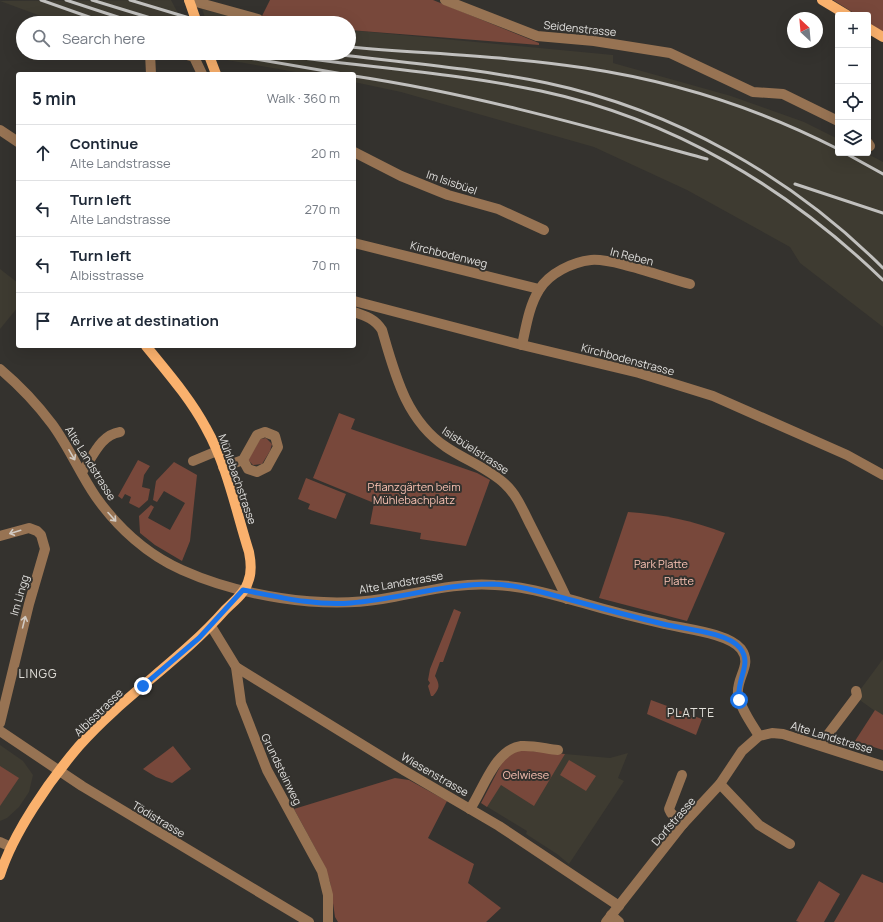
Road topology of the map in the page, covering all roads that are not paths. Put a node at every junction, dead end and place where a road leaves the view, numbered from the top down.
1 (189, 0) edge
2 (445, 0) edge
3 (822, 0) edge
4 (842, 12) edge
5 (195, 16) edge
6 (247, 16) edge
7 (871, 30) edge
8 (883, 37) edge
9 (150, 60) edge
10 (195, 60) edge
11 (211, 60) edge
12 (151, 72) edge
13 (201, 72) edge
14 (215, 72) edge
15 (836, 120) edge
16 (0, 130) edge
17 (16, 141) edge
18 (356, 153) edge
19 (544, 230) dead end
20 (356, 243) edge
21 (690, 284) dead end
22 (539, 289) junction
23 (356, 302) edge
24 (356, 313) edge
25 (522, 345) junction
26 (151, 348) edge
27 (0, 369) edge
28 (120, 432) dead end
29 (217, 451) junction
30 (243, 460) dead end
31 (194, 461) dead end
32 (223, 467) junction
33 (82, 472) junction
34 (883, 475) edge
35 (0, 536) edge
36 (243, 590) junction
37 (567, 599) junction
38 (211, 626) junction
39 (236, 667) junction
40 (856, 691) dead end
41 (0, 723) edge
42 (0, 731) edge
43 (759, 736) junction
44 (820, 745) junction
45 (558, 750) dead end
46 (883, 766) edge
47 (59, 772) junction
48 (682, 775) dead end
49 (720, 784) junction
50 (470, 808) junction
51 (683, 824) junction
52 (0, 842) edge
53 (790, 844) dead end
54 (10, 847) junction
55 (0, 875) edge
56 (619, 906) junction
57 (290, 917) edge
58 (612, 920) edge
59 (309, 922) edge
60 (328, 922) edge

1 - 5 main road
1 - 6 street
2 - 15 street, Seidenstrasse
3 - 4 main road
7 - 8 main road
9 - 12 street
10 - 13 street
11 - 14 main road
16 - 17 street
18 - 19 street, Im Isisbüel
20 - 22 street, Kirchbodenweg
21 - 22 street, In Reben
22 - 25 street, In Reben
23 - 25 street, Kirchbodenstrasse
24 - 37 street, Isisbüelstrasse
25 - 34 street, Kirchbodenstrasse
26 - 29 main road, Mühlebachstrasse
27 -> 33 street, Alte Landstrasse
28 - 33 street
29 - 31 street
29 - 32 main road, Mühlebachstrasse
30 - 32 street
32 - 36 main road, Mühlebachstrasse
33 -> 36 street, Alte Landstrasse
41 -> 35 street, Im Lingg
36 - 37 street, Alte Landstrasse
36 - 38 main road, Albisstrasse
37 - 43 street, Alte Landstrasse
38 - 39 street, Grundsteinweg
38 - 47 main road, Albisstrasse
39 - 50 street, Wiesenstrasse
39 - 60 street, Grundsteinweg
40 - 44 street
42 - 47 street, Tödistrasse
43 - 44 street, Alte Landstrasse
43 - 49 street, Dorfstrasse
44 - 46 street, Alte Landstrasse
45 - 50 street
47 - 54 main road, Albisstrasse
47 - 57 street, Tödistrasse
48 - 51 street
49 - 51 street, Dorfstrasse
49 - 53 street
50 - 56 street, Wiesenstrasse
51 - 56 street, Dorfstrasse
52 - 54 street
54 - 55 main road, Albisstrasse
56 - 58 street, Dorfstrasse
57 - 59 street, Tödistrasse

